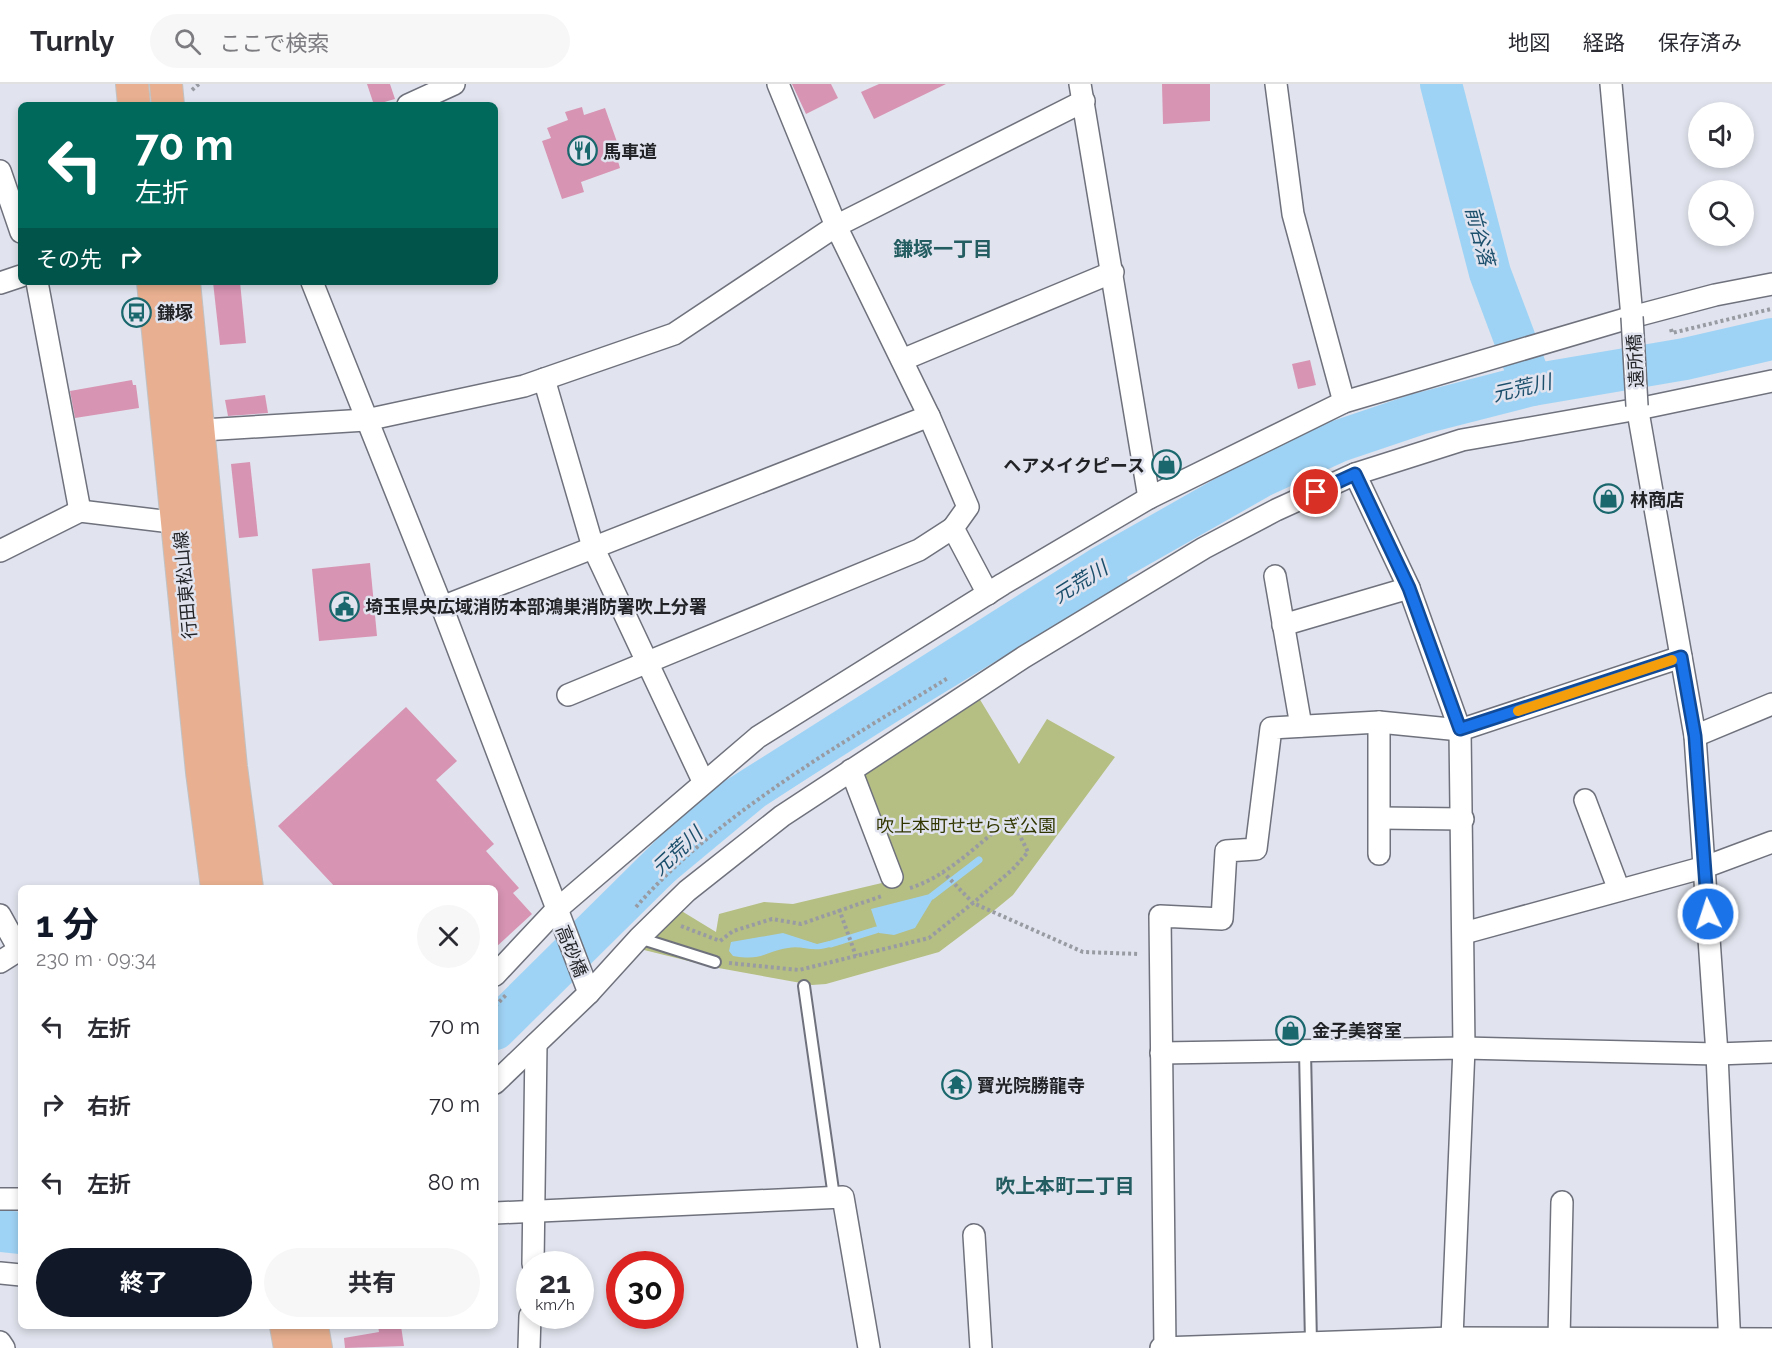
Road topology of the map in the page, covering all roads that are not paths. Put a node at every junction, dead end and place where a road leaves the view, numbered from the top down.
1 (132, 84) edge
2 (166, 84) edge
3 (454, 84) edge
4 (778, 84) edge
5 (1276, 84) edge
6 (1611, 84) edge
7 (1082, 93) edge
8 (134, 102) edge
9 (168, 102) edge
10 (415, 102) edge
11 (0, 171) edge
12 (18, 223) edge
13 (836, 226) junction
14 (1113, 272) junction
15 (18, 277) edge
16 (0, 283) edge
17 (1772, 284) edge
18 (38, 285) edge
19 (154, 285) edge
20 (184, 285) edge
21 (313, 285) edge
22 (1632, 316) junction
23 (902, 360) junction
24 (544, 380) junction
25 (1772, 381) edge
26 (1344, 402) junction
27 (1638, 408) junction
28 (929, 416) junction
29 (366, 420) junction
30 (183, 432) junction
31 (1355, 474) junction
32 (1149, 498) junction
33 (80, 511) junction
34 (193, 524) junction
35 (953, 528) junction
36 (593, 547) junction
37 (0, 551) edge
38 (1275, 576) dead end
39 (1409, 588) junction
40 (988, 594) junction
41 (442, 607) junction
42 (1283, 625) junction
43 (1681, 657) junction
44 (646, 660) junction
45 (568, 695) dead end
46 (1772, 704) edge
47 (1379, 722) junction
48 (1301, 726) junction
49 (1460, 729) junction
50 (1695, 736) junction
51 (851, 771) junction
52 (703, 782) junction
53 (1585, 800) dead end
54 (1380, 818) junction
55 (1463, 819) junction
56 (1772, 842) edge
57 (1379, 854) dead end
58 (1705, 867) junction
59 (217, 885) edge
60 (247, 885) edge
61 (895, 885) road end
62 (1619, 890) junction
63 (556, 910) junction
64 (0, 915) edge
65 (1464, 933) junction
66 (639, 938) junction
67 (18, 947) edge
68 (18, 952) edge
69 (0, 962) edge
70 (715, 962) road end
71 (498, 972) edge
72 (804, 986) dead end
73 (589, 993) junction
74 (536, 1044) junction
75 (1464, 1048) junction
76 (1305, 1051) junction
77 (1772, 1052) edge
78 (1161, 1053) junction
79 (1717, 1054) junction
80 (498, 1080) edge
81 (834, 1197) junction
82 (0, 1199) edge
83 (18, 1199) edge
84 (1562, 1202) dead end
85 (535, 1212) junction
86 (498, 1213) edge
87 (974, 1235) dead end
88 (534, 1251) edge
89 (0, 1273) edge
90 (18, 1275) edge
91 (287, 1329) edge
92 (313, 1329) edge
93 (530, 1329) edge
94 (1559, 1339) junction
95 (1772, 1339) edge
96 (0, 1342) edge
97 (1457, 1342) edge
98 (1311, 1343) junction
99 (1730, 1345) edge
100 (4, 1348) edge
101 (290, 1348) edge
102 (316, 1348) edge
103 (529, 1348) edge
104 (869, 1348) edge
105 (981, 1348) edge
106 (1164, 1348) edge

1 - 8 main road
2 - 9 main road
3 - 10 street
4 - 13 street
5 - 26 street
6 - 22 street, 遠所橋
7 - 13 street
7 - 14 street
11 - 12 street
13 - 23 street
13 - 24 street
14 - 23 street
14 - 32 street
15 - 16 street
17 - 22 street
18 - 33 street
19 - 30 main road, 行田東松山線
20 - 30 main road, 行田東松山線
21 - 29 street, 高砂橋
22 - 26 street
22 - 27 street, 遠所橋, bridge
23 - 28 street
24 - 29 street
24 - 36 street
25 - 27 street
26 - 32 street
27 - 31 street
27 - 43 street, 遠所橋
28 - 35 street
28 - 36 street
29 - 30 street
29 - 41 street, 高砂橋
30 - 34 main road, 行田東松山線
31 - 39 street
31 - 51 street
32 - 40 street
33 - 34 street
33 - 37 street
34 - 59 main road, 行田東松山線
34 - 60 main road, 行田東松山線
35 - 40 street
35 - 44 street
36 - 41 street
36 - 44 street
38 - 42 street
39 - 42 street
39 - 49 street
40 - 52 street
41 - 63 street, 高砂橋
42 - 48 street
43 - 49 street
43 - 50 street, 遠所橋
44 - 45 street
44 - 52 street
46 - 50 street
47 - 48 street
47 - 49 street
47 - 54 street
48 - 78 street
49 - 55 street
50 - 58 street, 遠所橋
51 - 61 street
51 - 66 street
52 - 63 street
53 - 62 street
54 - 55 street
54 - 57 street
55 - 65 street
56 - 58 street
58 - 62 street
58 - 79 street, 遠所橋
62 - 65 street
63 - 71 street
63 - 73 street, 高砂橋
64 - 67 street
65 - 75 street
66 - 70 lane
66 - 73 street
68 - 69 street
72 - 81 lane
73 - 74 street
74 - 80 street
74 - 85 street
75 - 76 street
75 - 79 street
75 - 97 street
76 - 78 street
76 - 98 lane
77 - 79 street
78 - 106 street
79 - 99 street, 遠所橋
81 - 85 street
81 - 104 street
82 - 83 street
84 - 94 street
85 - 86 street
85 - 88 street
87 - 105 street
89 - 90 street
91 - 101 main road
92 - 102 main road
93 - 103 street
94 - 97 street
94 - 99 street
95 - 99 street
96 - 100 street
97 - 98 street
98 - 106 street

